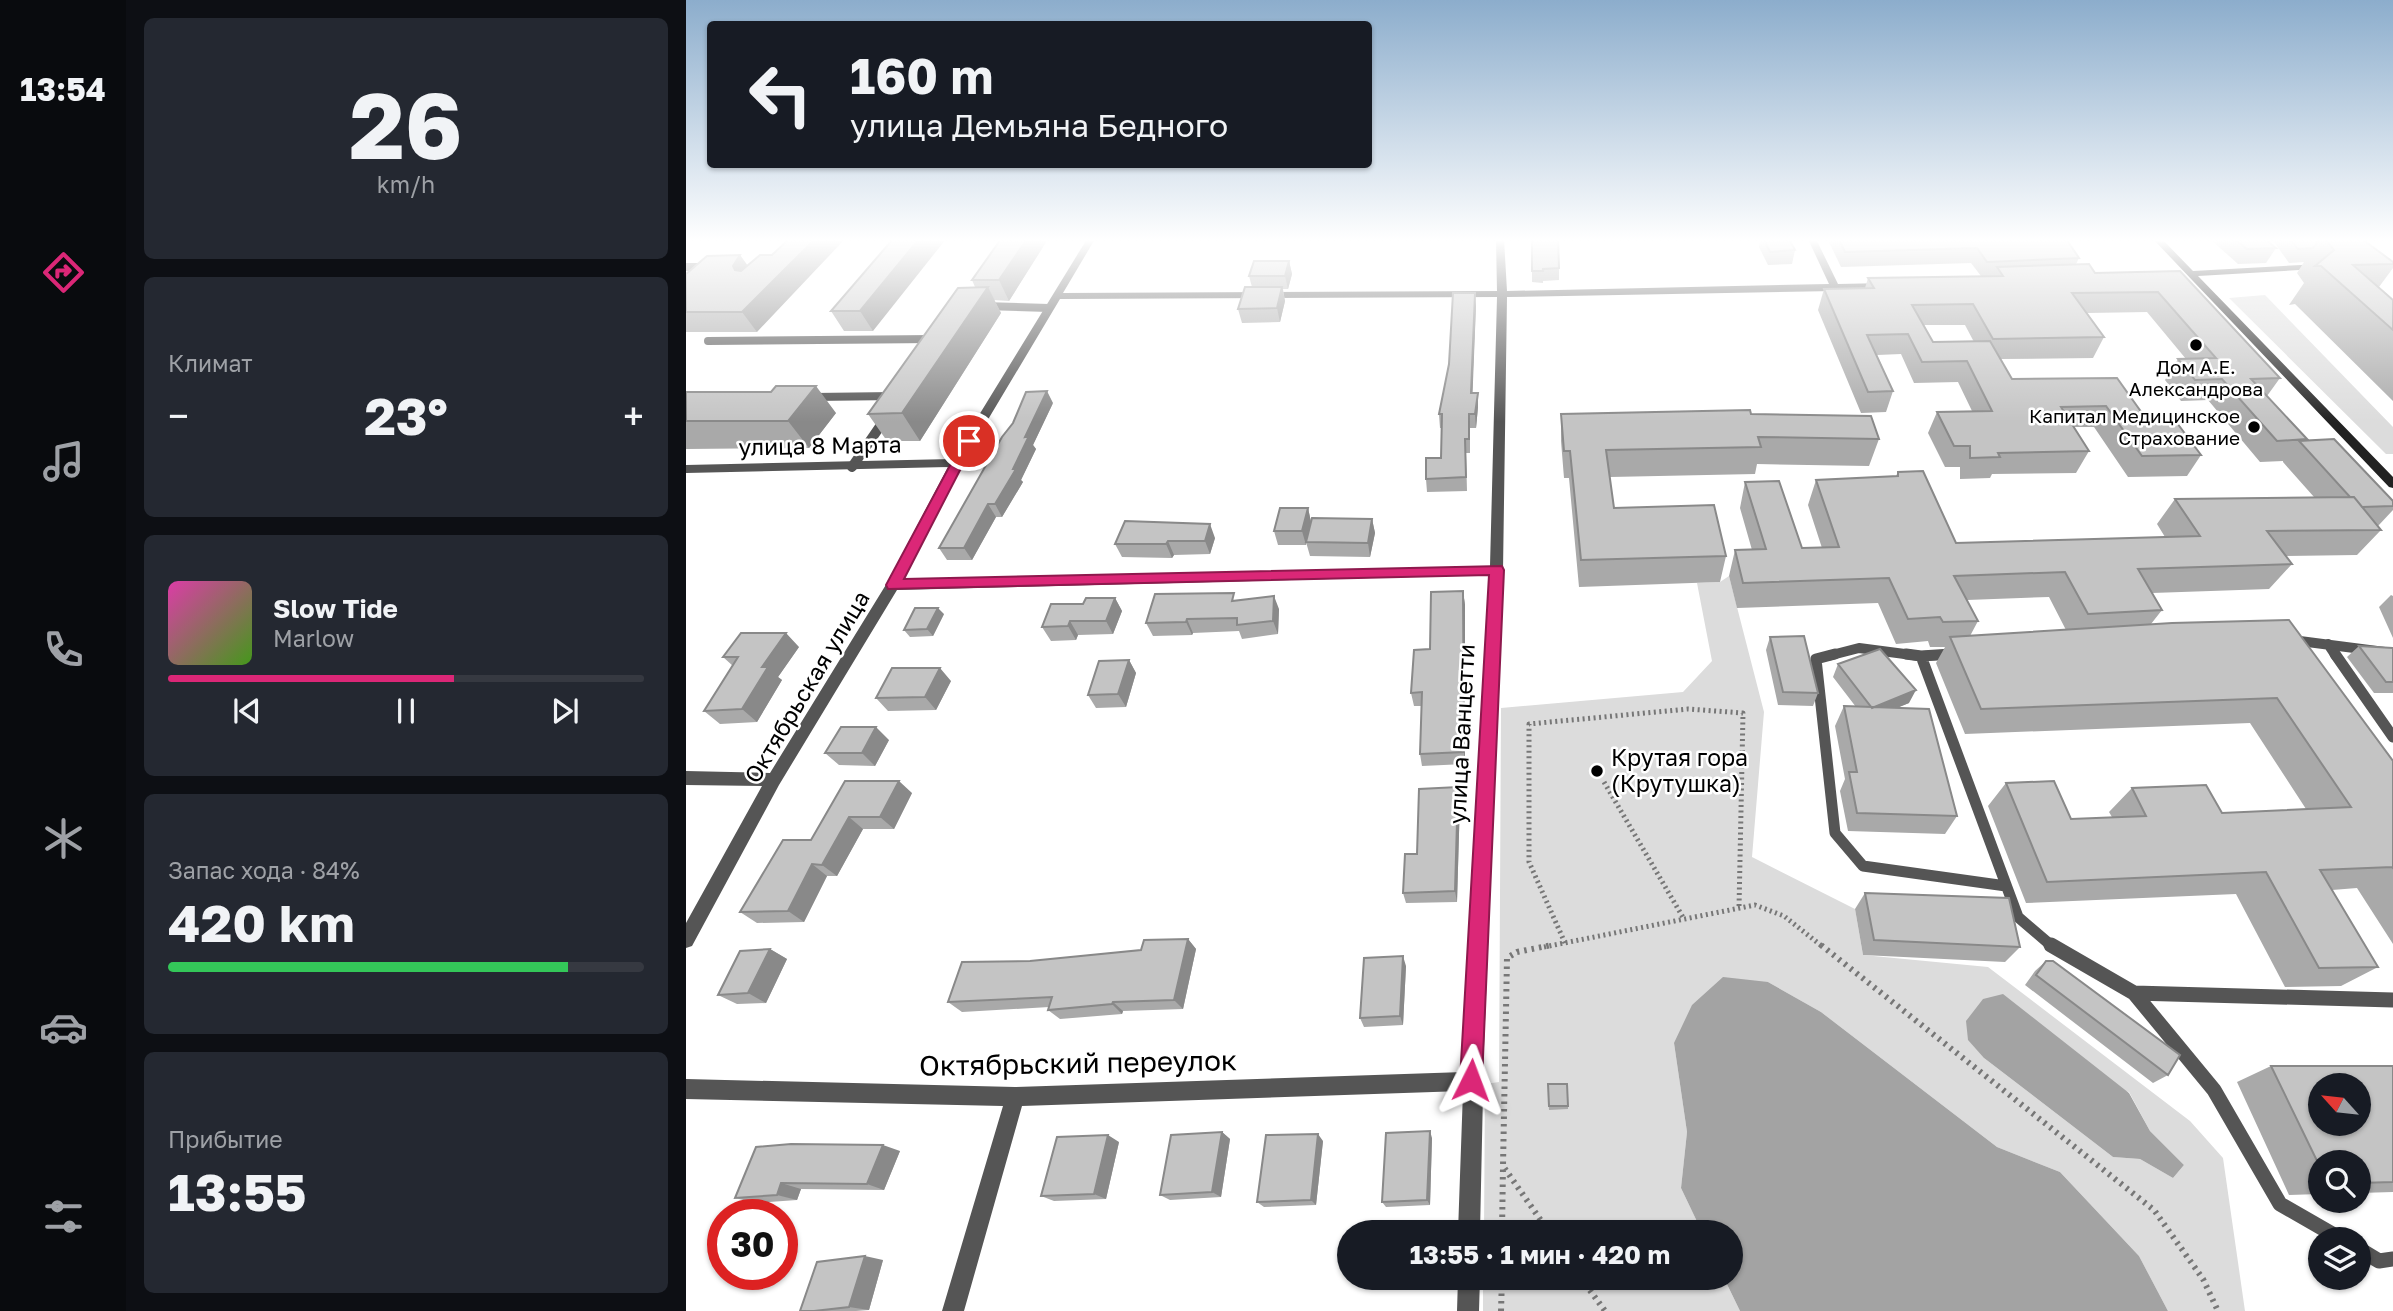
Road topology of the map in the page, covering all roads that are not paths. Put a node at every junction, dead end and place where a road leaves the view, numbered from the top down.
1 (1155, 300) edge
2 (1503, 300) edge
3 (2217, 300) edge
4 (1053, 302) junction
5 (976, 306) edge
6 (708, 341) dead end
7 (932, 351) edge
8 (807, 398) edge
9 (956, 463) junction
10 (852, 467) junction
11 (686, 469) edge
12 (2393, 484) edge
13 (1497, 570) junction
14 (893, 585) junction
15 (2275, 638) edge
16 (2328, 644) junction
17 (1962, 653) edge
18 (2393, 653) edge
19 (1921, 656) junction
20 (2393, 737) edge
21 (686, 778) edge
22 (774, 780) junction
23 (2006, 886) junction
24 (686, 940) edge
25 (2134, 993) junction
26 (2393, 1000) edge
27 (1471, 1080) junction
28 (686, 1089) edge
29 (1015, 1097) junction
30 (1469, 1220) edge
31 (2319, 1227) edge
32 (2371, 1257) edge
33 (2393, 1259) edge
34 (1469, 1290) edge
35 (953, 1311) edge
36 (1468, 1311) edge

1 - 4 street
2 - 13 street, улица Ванцетти
3 - 12 street
4 - 5 lane
4 - 9 street, Октябрьская улица
6 - 7 lane
8 - 10 lane
9 - 10 street, улица 8 Марта
9 - 14 street, Октябрьская улица
10 - 11 street, улица 8 Марта
13 - 14 street
13 - 27 street, улица Ванцетти
14 - 22 street, Октябрьская улица
15 - 16 lane
16 - 18 lane
16 - 20 lane
17 - 19 lane
19 - 23 lane
19 - 23 lane
21 - 22 street
22 - 24 street, Октябрьская улица
23 - 25 lane
25 - 26 lane
25 - 31 lane
27 - 29 street, Октябрьский переулок
27 - 30 street, улица Ванцетти
28 - 29 street, Октябрьский переулок
29 - 35 street
32 - 33 lane
34 - 36 street

